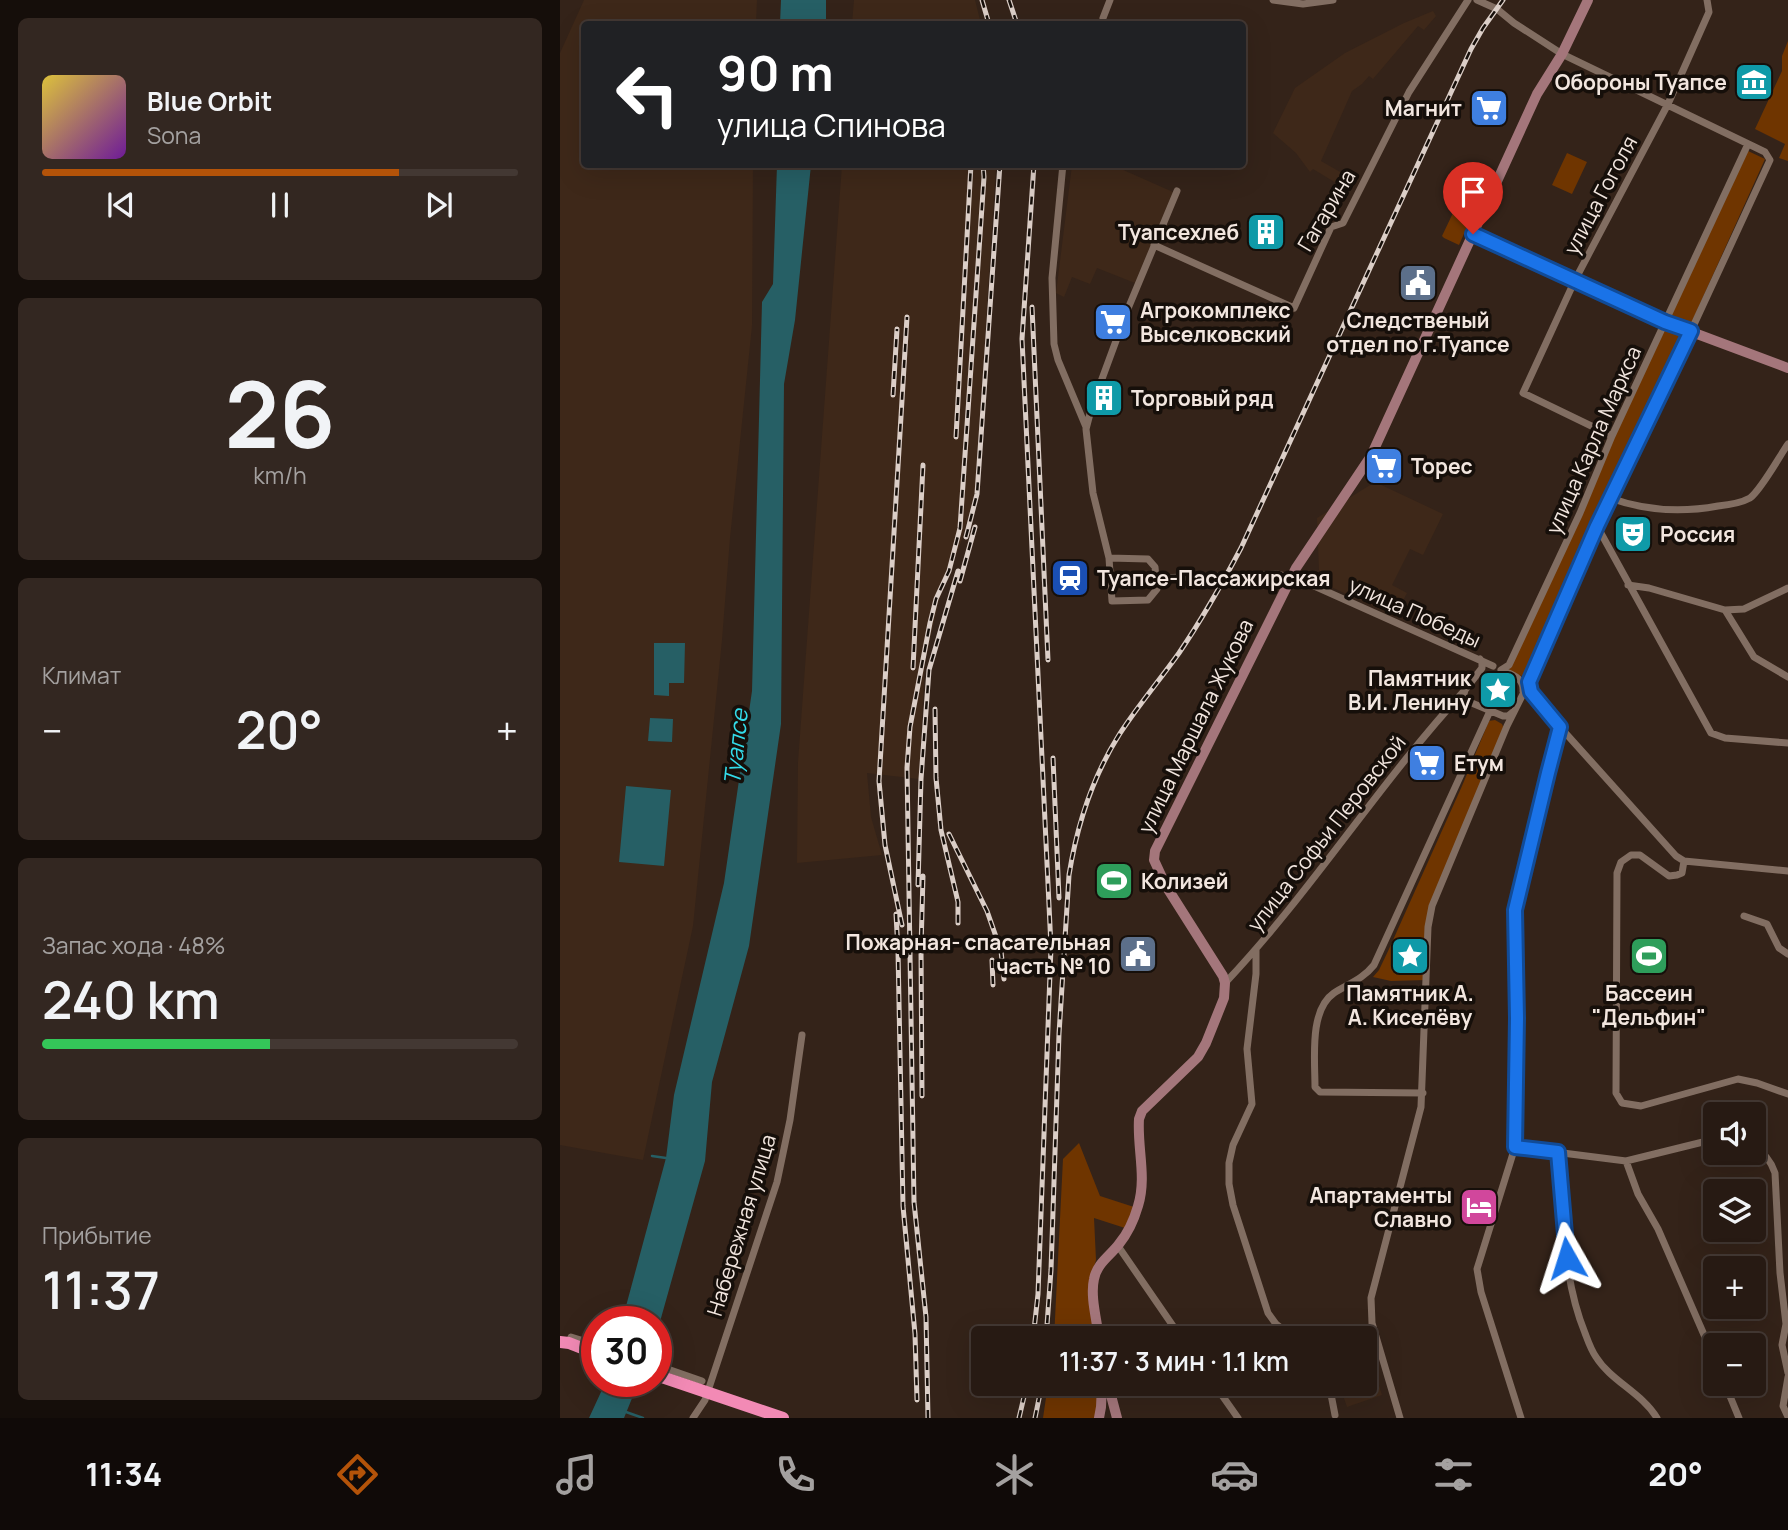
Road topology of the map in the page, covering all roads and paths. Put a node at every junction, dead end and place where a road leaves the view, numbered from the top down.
1 (1110, 0) edge
2 (1273, 0) edge
3 (1333, 0) edge
4 (1468, 0) edge
5 (1477, 0) edge
6 (1588, 0) edge
7 (1707, 0) edge
8 (1103, 18) dead end
9 (1562, 54) junction
10 (1668, 104) junction
11 (1748, 144) junction
12 (1063, 168) edge
13 (1177, 191) dead end
14 (1473, 234) junction
15 (1154, 246) junction
16 (1575, 279) junction
17 (1665, 322) junction
18 (1691, 331) junction
19 (1788, 369) edge
20 (1086, 429) junction
21 (1612, 436) junction
22 (1788, 444) edge
23 (1610, 498) junction
24 (1597, 526) junction
25 (1109, 558) junction
26 (1291, 577) junction
27 (1157, 578) junction
28 (1628, 585) junction
29 (1788, 588) edge
30 (1725, 610) junction
31 (1481, 663) junction
32 (1497, 668) junction
33 (1788, 677) edge
34 (1465, 690) junction
35 (1527, 691) junction
36 (1472, 702) junction
37 (1453, 703) junction
38 (1490, 711) junction
39 (1513, 712) junction
40 (1503, 716) junction
41 (1507, 726) junction
42 (1560, 727) junction
43 (1788, 743) edge
44 (1684, 862) junction
45 (1788, 871) edge
46 (1744, 916) dead end
47 (1256, 950) junction
48 (1788, 954) edge
49 (1226, 983) junction
50 (802, 1035) dead end
51 (1423, 1093) junction
52 (1788, 1094) edge
53 (1703, 1142) edge
54 (1515, 1147) junction
55 (1558, 1152) junction
56 (1766, 1156) edge
57 (1626, 1161) junction
58 (1118, 1246) junction
59 (1098, 1326) edge
60 (1173, 1326) edge
61 (1278, 1326) edge
62 (1703, 1333) edge
63 (672, 1373) edge
64 (1788, 1375) edge
65 (672, 1380) edge
66 (704, 1389) junction
67 (1101, 1396) edge
68 (1111, 1396) edge
69 (1222, 1396) edge
70 (1331, 1396) edge
71 (1730, 1396) edge
72 (1335, 1415) dead end
73 (1788, 1417) edge
74 (693, 1418) edge
75 (783, 1418) edge
76 (1099, 1418) edge
77 (1117, 1418) edge
78 (1238, 1418) edge
79 (1400, 1418) edge
80 (1521, 1418) edge
81 (1657, 1418) edge
82 (1739, 1418) edge

1 - 8 street
2 - 3 street
4 - 15 street, Гагарина
5 - 9 street
6 - 9 main road, улица Маршала Жукова
7 - 10 street, улица Гоголя
9 - 10 street
9 - 14 main road, улица Маршала Жукова
10 - 11 street
10 - 16 street, улица Гоголя
11 - 17 street, улица Карла Маркса
11 - 18 street, улица Карла Маркса
12 - 20 street
13 - 15 street
14 - 16 main road
14 - 26 main road, улица Маршала Жукова
15 - 20 street
16 - 17 main road
16 - 21 street, улица Гоголя
17 - 18 main road
17 - 21 street, улица Карла Маркса
18 - 19 main road
18 - 23 street, улица Карла Маркса
20 - 25 street
21 - 32 street, улица Карла Маркса
22 - 23 street
23 - 24 street, улица Карла Маркса
24 - 28 street
24 - 35 street, улица Карла Маркса
25 - 27 street
25 - 27 street
26 - 27 street, улица Победы
26 - 31 street, улица Победы
26 - 49 main road, улица Маршала Жукова
28 - 30 street
28 - 43 street
29 - 30 street
30 - 33 street
31 - 32 street
31 - 34 street, улица Софьи Перовской
32 - 35 street
34 - 36 street
34 - 37 street, улица Софьи Перовской
35 - 39 street, улица Карла Маркса
35 - 42 street
36 - 37 street
36 - 38 street
37 - 47 street, улица Софьи Перовской
38 - 40 street
38 - 51 street
39 - 40 street
39 - 41 street, улица Карла Маркса
40 - 41 street
41 - 51 street, улица Карла Маркса
42 - 44 street
42 - 54 street
44 - 45 street
44 - 52 street
46 - 48 street
47 - 49 street, улица Софьи Перовской
47 - 61 street
49 - 58 main road
50 - 66 street, Набережная улица
51 - 79 street, улица Карла Маркса
53 - 57 street
54 - 55 street
54 - 80 street
55 - 57 street
55 - 81 street
56 - 64 street
57 - 62 street
58 - 59 main road
58 - 60 street
63 - 66 street
64 - 73 street
65 - 66 highway
66 - 74 street, Набережная улица
66 - 75 highway
67 - 76 main road
68 - 77 main road
69 - 78 street
70 - 72 street
71 - 82 street

